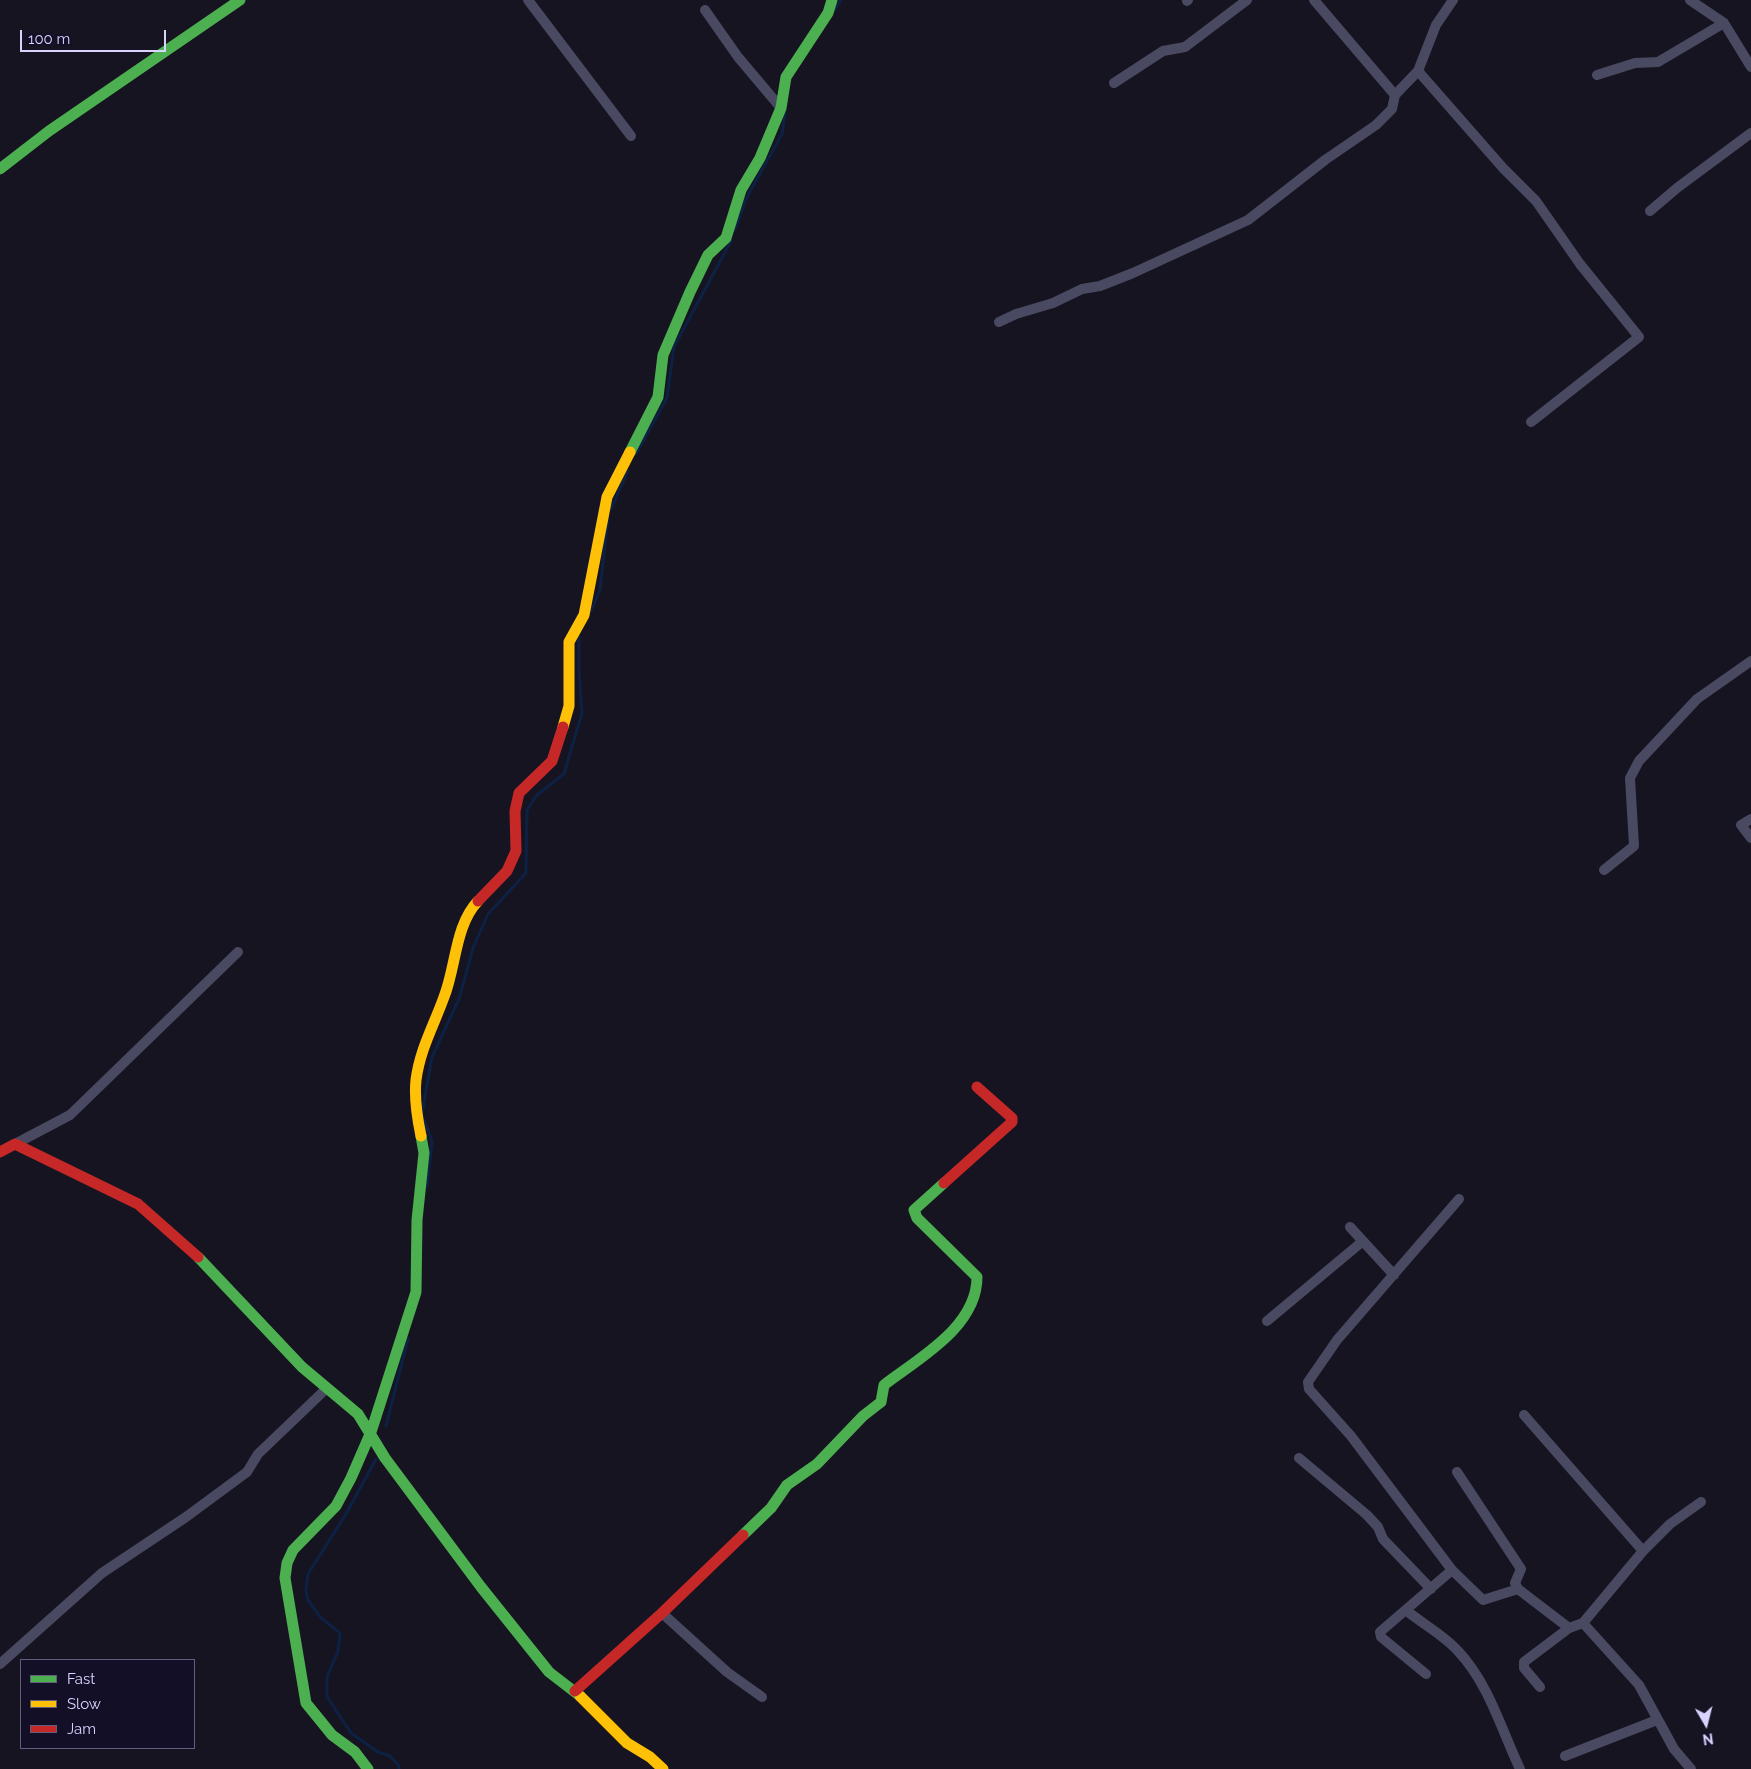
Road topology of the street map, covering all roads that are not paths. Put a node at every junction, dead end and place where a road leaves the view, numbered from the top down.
1 (240, 0) edge
2 (528, 0) edge
3 (832, 0) edge
4 (1247, 0) edge
5 (1314, 0) edge
6 (1453, 0) edge
7 (1690, 0) edge
8 (705, 10) dead end
9 (1724, 23) junction
10 (1751, 67) edge
11 (1418, 71) junction
12 (1598, 75) dead end
13 (1114, 82) dead end
14 (1395, 96) junction
15 (782, 108) junction
16 (1751, 132) edge
17 (631, 136) dead end
18 (0, 169) edge
19 (1650, 211) dead end
20 (999, 322) dead end
21 (1531, 422) dead end
22 (1751, 662) edge
23 (1751, 819) edge
24 (1751, 838) edge
25 (1604, 870) dead end
26 (238, 952) dead end
27 (977, 1088) dead end
28 (15, 1144) junction
29 (0, 1152) edge
30 (1458, 1199) dead end
31 (1350, 1227) dead end
32 (1363, 1242) junction
33 (1394, 1275) junction
34 (1267, 1321) dead end
35 (327, 1388) junction
36 (1524, 1415) dead end
37 (371, 1432) junction
38 (1299, 1458) dead end
39 (1457, 1472) dead end
40 (1701, 1502) dead end
41 (1643, 1551) junction
42 (1452, 1570) junction
43 (1432, 1589) junction
44 (1518, 1589) junction
45 (1407, 1611) junction
46 (662, 1613) junction
47 (1583, 1623) junction
48 (1570, 1628) junction
49 (0, 1664) edge
50 (1426, 1674) dead end
51 (1540, 1688) dead end
52 (575, 1691) junction
53 (762, 1696) dead end
54 (1657, 1720) junction
55 (1565, 1756) dead end
56 (368, 1769) edge
57 (663, 1769) edge
58 (1520, 1769) edge
59 (1691, 1769) edge

1 - 18 street
2 - 17 street
3 - 15 street
4 - 13 street
5 - 14 street
6 - 11 street
7 - 9 street
8 - 15 street
9 - 10 street
9 - 12 street
11 - 14 street
11 - 21 street
14 - 20 street
15 - 37 street
16 - 19 street
22 - 25 street
23 - 24 street
26 - 28 street
27 - 46 street
28 - 29 street
28 - 35 street
30 - 33 street
31 - 32 street
32 - 33 street
32 - 34 street
33 - 42 street
35 - 37 street
35 - 49 street
36 - 41 street
37 - 52 street
37 - 56 street
38 - 43 street
39 - 44 street
40 - 41 street
41 - 47 street
42 - 43 street
42 - 44 street
43 - 45 street
44 - 48 street
45 - 50 street
45 - 58 street
46 - 52 street
46 - 53 street
47 - 48 street
47 - 54 street
48 - 51 street
52 - 57 street
54 - 55 street
54 - 59 street

